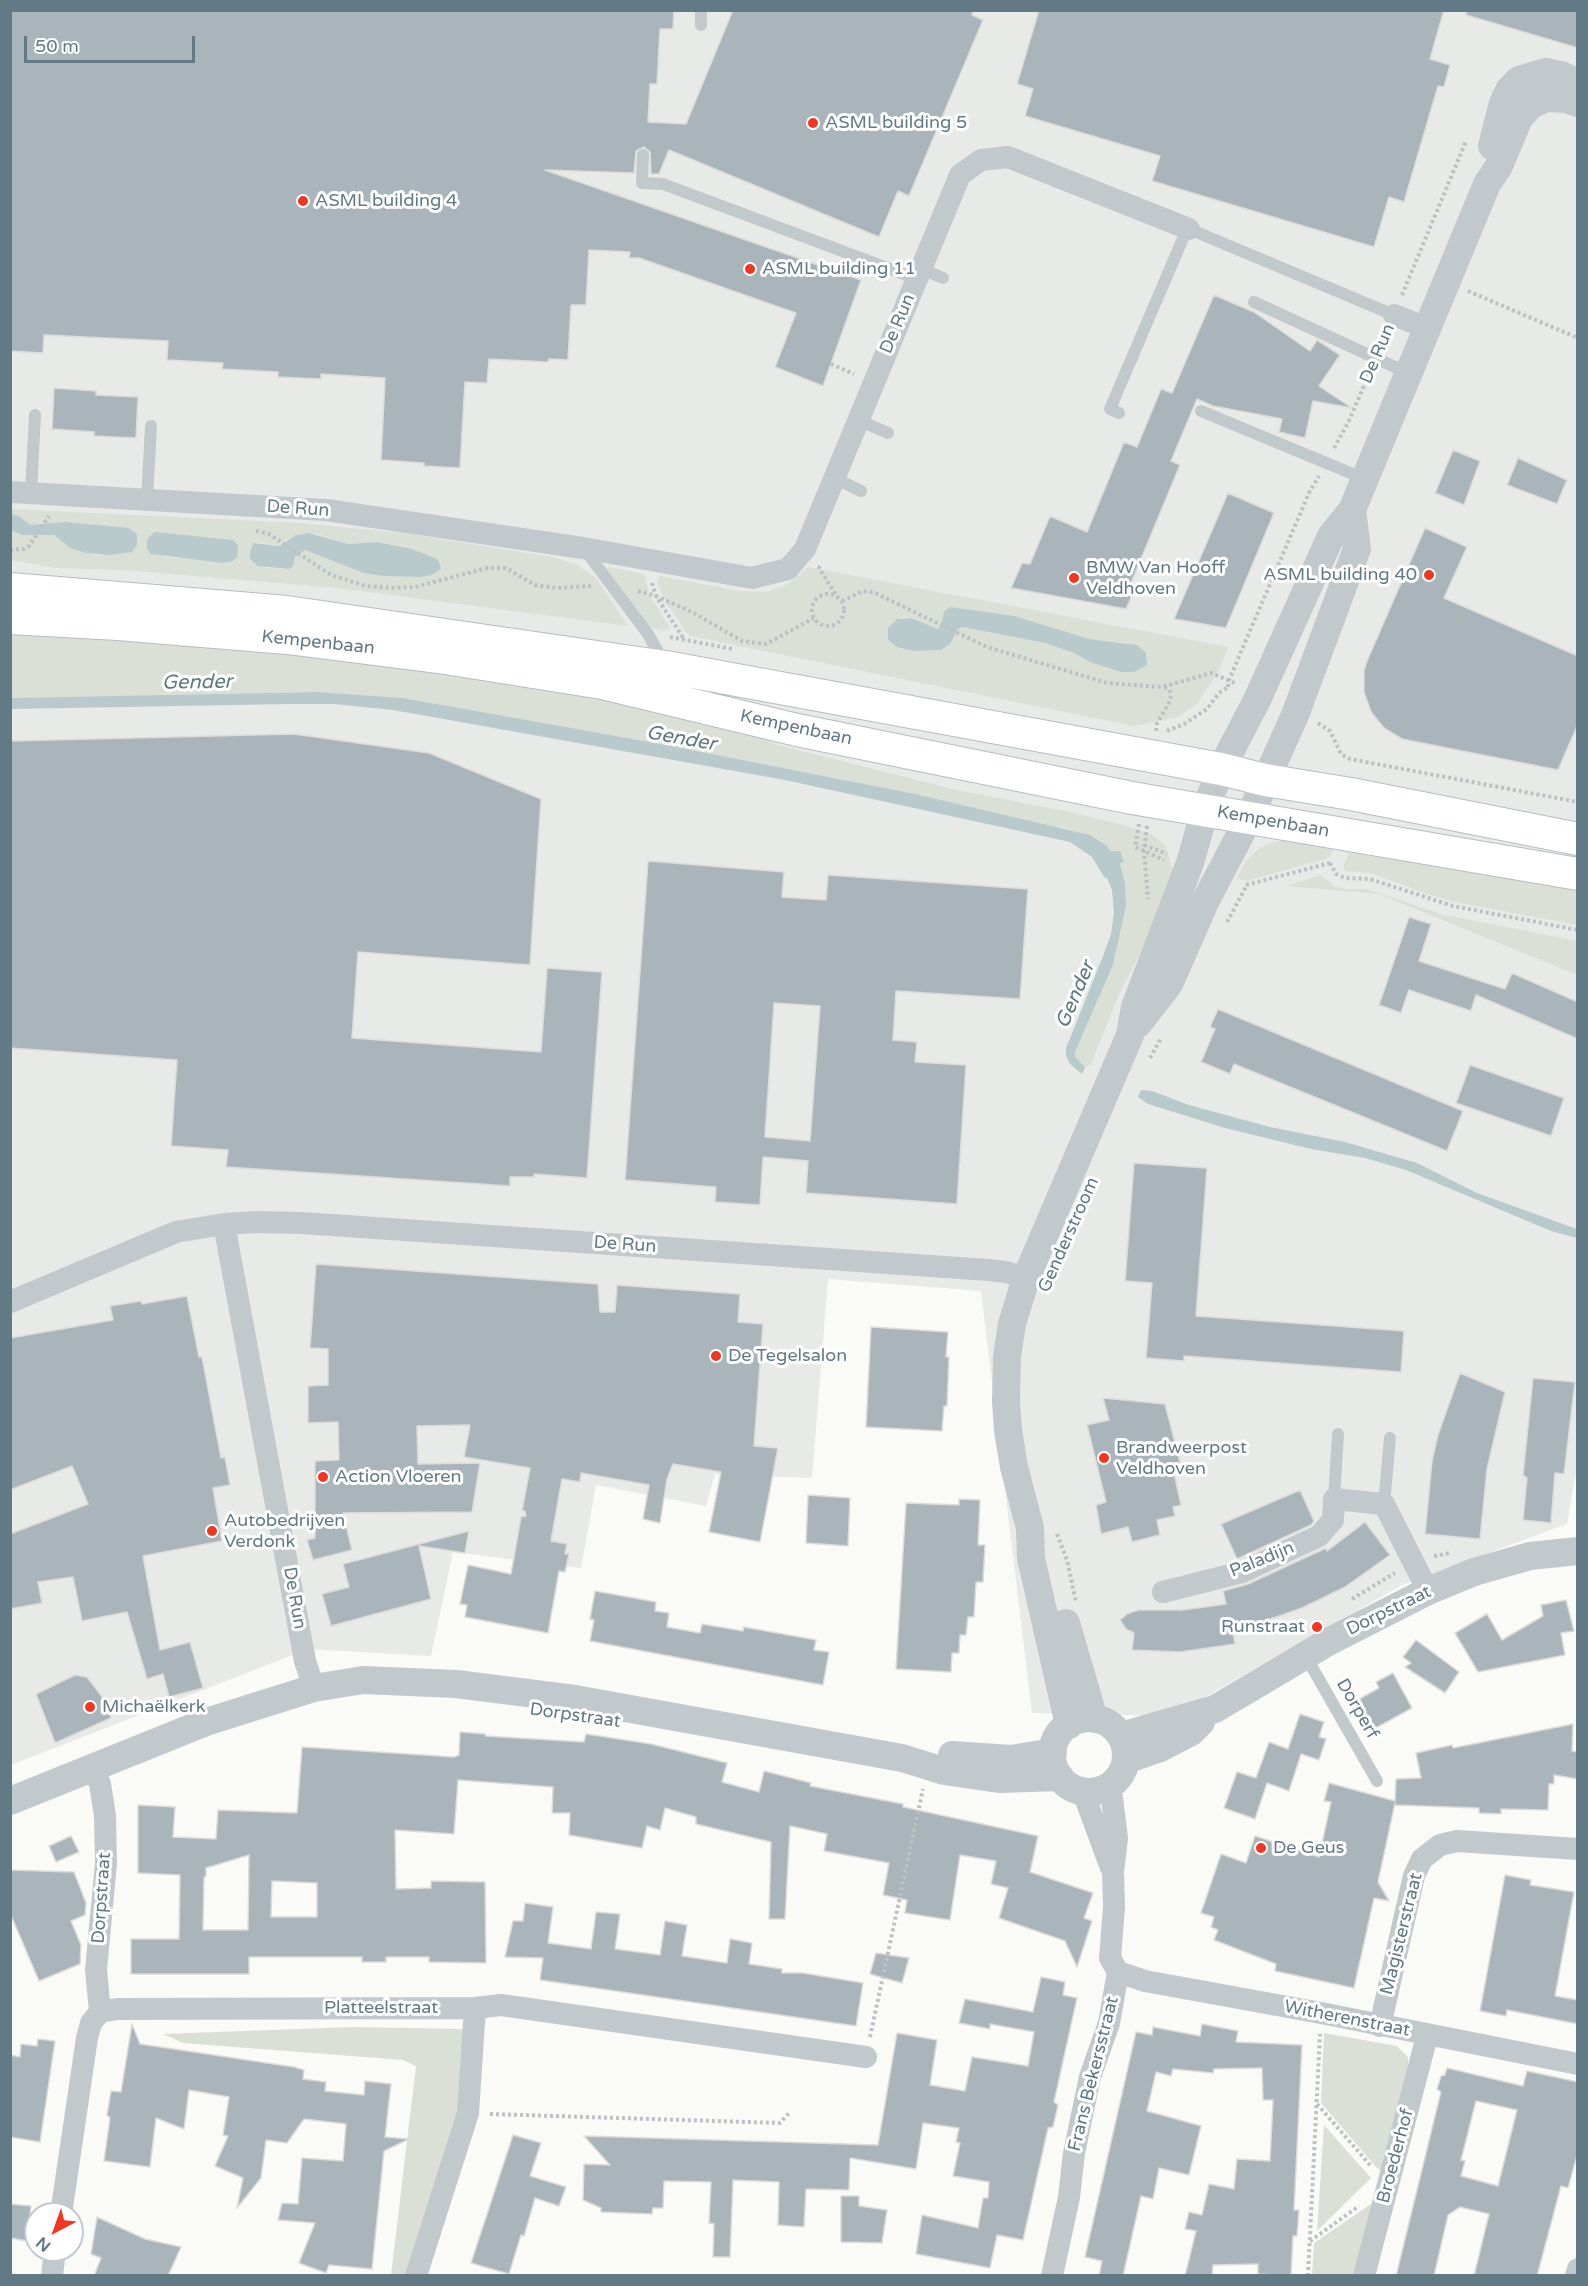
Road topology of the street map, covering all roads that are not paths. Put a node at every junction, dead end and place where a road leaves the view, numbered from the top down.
1 (701, 10) edge
2 (701, 25) dead end
3 (1578, 83) edge
4 (1578, 103) edge
5 (643, 155) dead end
6 (1486, 184) junction
7 (1188, 229) junction
8 (919, 274) junction
9 (944, 279) dead end
10 (1254, 302) dead end
11 (1394, 315) joint
12 (1427, 328) junction
13 (1408, 373) junction
14 (1201, 411) dead end
15 (1119, 413) dead end
16 (35, 416) dead end
17 (858, 420) junction
18 (151, 426) dead end
19 (888, 433) dead end
20 (834, 478) junction
21 (1365, 479) junction
22 (861, 491) dead end
23 (21, 492) edge
24 (147, 499) junction
25 (1352, 510) junction
26 (583, 548) junction
27 (10, 589) edge
28 (10, 618) edge
29 (666, 667) junction
30 (1221, 770) junction
31 (1265, 780) junction
32 (1205, 810) junction
33 (1249, 818) junction
34 (1578, 839) edge
35 (1578, 874) edge
36 (1130, 1035) junction
37 (224, 1224) junction
38 (1026, 1278) junction
39 (10, 1302) edge
40 (1338, 1434) dead end
41 (1390, 1438) dead end
42 (1334, 1499) junction
43 (1384, 1504) junction
44 (1578, 1551) edge
45 (1428, 1591) junction
46 (1163, 1592) dead end
47 (1305, 1655) junction
48 (314, 1688) junction
49 (1081, 1722) junction
50 (1123, 1748) junction
51 (93, 1768) junction
52 (1076, 1777) junction
53 (1377, 1781) dead end
54 (10, 1801) edge
55 (1578, 1849) edge
56 (1118, 1972) junction
57 (475, 2008) junction
58 (100, 2012) junction
59 (1380, 2026) junction
60 (1427, 2036) junction
61 (866, 2057) road end
62 (1578, 2064) edge
63 (63, 2202) edge
64 (1578, 2269) edge
65 (416, 2276) edge
66 (1052, 2276) edge
67 (1364, 2276) edge
68 (1576, 2276) edge

1 - 2 lane
3 - 6 street, De Run
4 - 6 street, De Run
5 - 8 lane
6 - 12 street, De Run
7 - 8 street, De Run
7 - 11 lane
7 - 15 lane
8 - 9 lane
8 - 17 street, De Run
10 - 13 lane
11 - 12 street, De Run
12 - 13 street, De Run
13 - 21 street, De Run
14 - 21 lane
16 - 23 lane
17 - 19 lane
17 - 20 street, De Run
18 - 24 lane
20 - 22 lane
20 - 26 street, De Run
21 - 25 street, De Run
23 - 24 street, De Run
24 - 26 street, De Run
25 - 30 street, De Run
25 - 31 street
26 - 29 lane
27 - 29 main road, Kempenbaan
28 - 32 main road, Kempenbaan
29 - 30 main road, Kempenbaan
30 - 31 main road, Kempenbaan
30 - 32 street, De Run
31 - 33 street, Genderstroom
31 - 34 main road, Kempenbaan
32 - 33 main road, Kempenbaan
32 - 36 street, Genderstroom
33 - 35 main road, Kempenbaan
33 - 36 street, Genderstroom
36 - 38 street, Genderstroom
37 - 38 street, De Run
37 - 39 street, De Run
37 - 48 street, De Run
38 - 49 street, Genderstroom
40 - 42 lane, Paladijn
41 - 43 lane
42 - 43 street
42 - 46 street, Paladijn
43 - 45 street
44 - 45 street, Dorpstraat
45 - 47 street, Dorpstraat
47 - 50 street, Dorpstraat
47 - 53 lane, Dorperf
48 - 51 street, Dorpstraat
48 - 52 street, Dorpstraat
49 - 50 street
49 - 52 street
50 - 52 street
51 - 54 street, Dorpstraat
51 - 58 street, Dorpstraat
52 - 56 street, Frans Bekersstraat
55 - 59 street, Magisterstraat
56 - 59 street, Witherenstraat
56 - 66 street, Frans Bekersstraat
57 - 58 street, Platteelstraat
57 - 61 street, Platteelstraat
57 - 65 street
58 - 63 street
59 - 60 street, Witherenstraat
60 - 62 street, Witherenstraat
60 - 67 street, Broederhof
64 - 68 street

